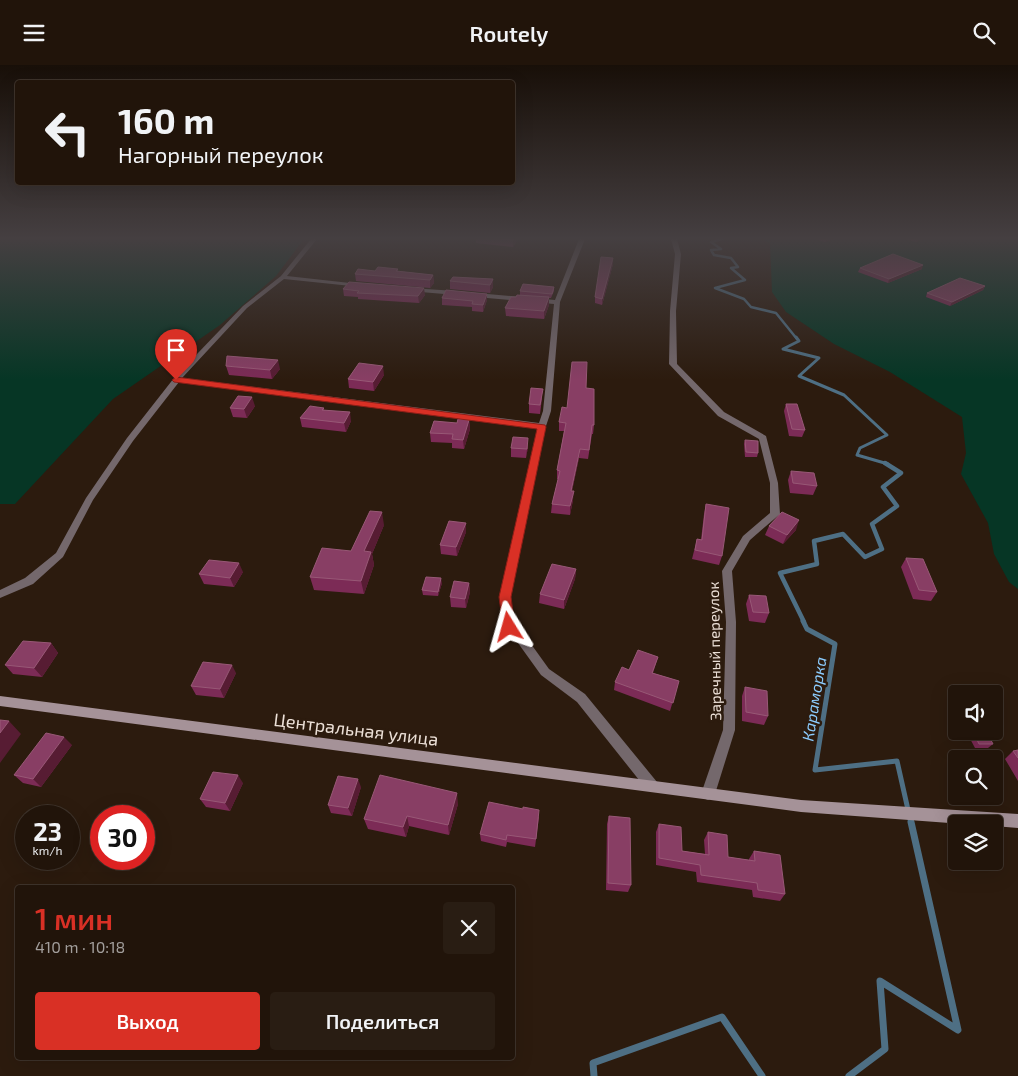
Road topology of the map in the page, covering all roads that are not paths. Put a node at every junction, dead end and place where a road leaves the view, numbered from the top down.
1 (271, 286) edge
2 (563, 286) edge
3 (675, 286) edge
4 (403, 289) edge
5 (461, 294) edge
6 (470, 295) edge
7 (557, 301) junction
8 (176, 380) junction
9 (542, 427) junction
10 (0, 594) edge
11 (0, 701) edge
12 (652, 786) junction
13 (708, 794) junction
14 (1018, 821) edge

1 - 8 street
2 - 7 street
3 - 13 street, Заречный переулок
4 - 5 street
6 - 7 street
7 - 9 street
8 - 9 street
8 - 10 street
9 - 12 street
11 - 12 street, Центральная улица
12 - 13 street, Центральная улица
13 - 14 street, Центральная улица

